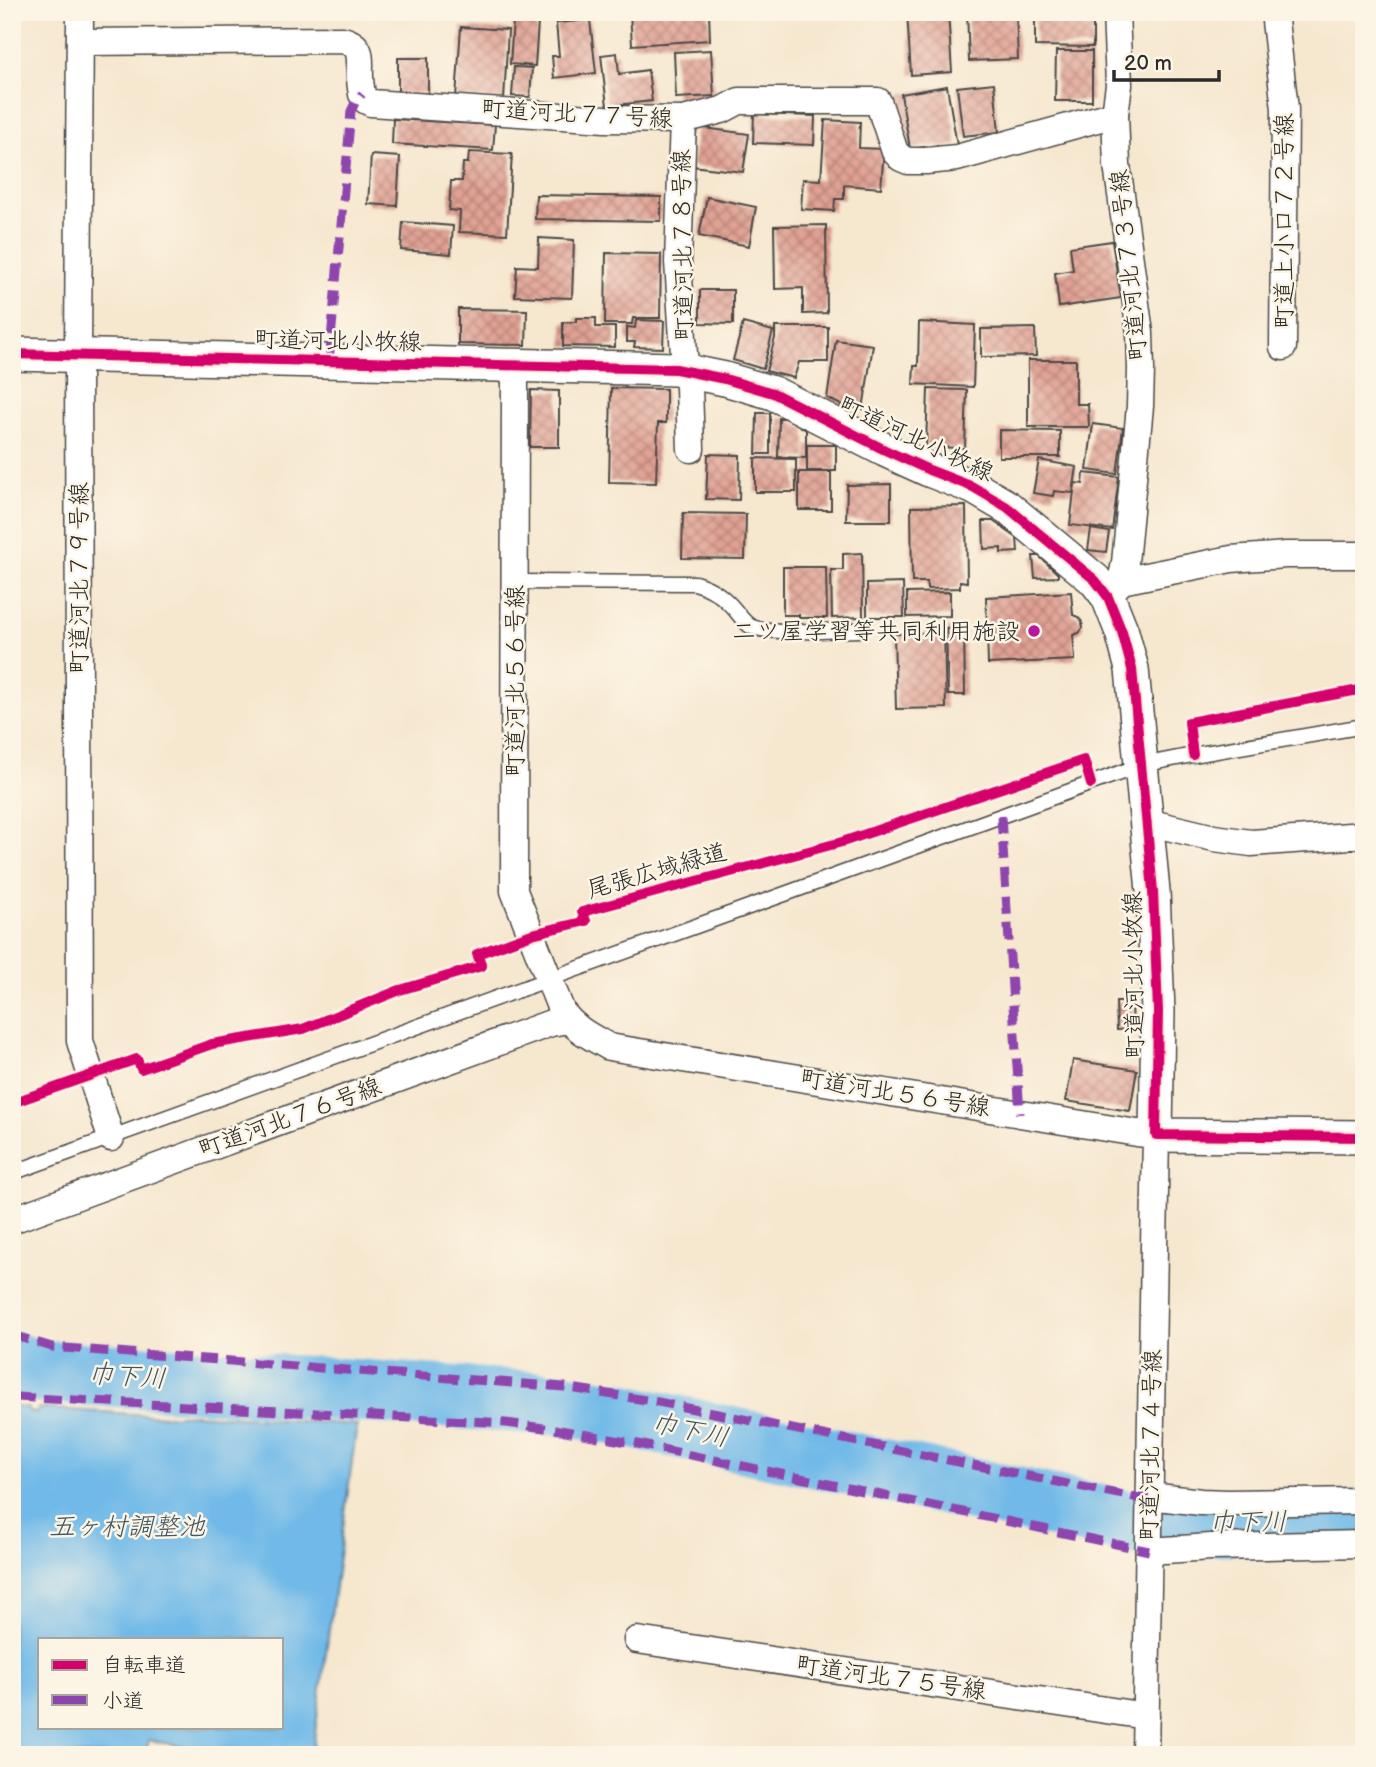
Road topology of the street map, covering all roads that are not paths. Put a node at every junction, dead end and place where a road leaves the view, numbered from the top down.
1 (80, 12) edge
2 (1116, 12) edge
3 (1274, 12) edge
4 (80, 42) junction
5 (1115, 114) junction
6 (682, 120) junction
7 (1283, 347) dead end
8 (12, 354) edge
9 (78, 355) junction
10 (516, 366) junction
11 (687, 371) junction
12 (691, 449) dead end
13 (1364, 555) edge
14 (515, 582) junction
15 (1114, 589) junction
16 (859, 630) dead end
17 (1364, 726) edge
18 (1142, 765) junction
19 (1147, 822) junction
20 (1364, 835) edge
21 (559, 1000) junction
22 (1156, 1135) junction
23 (1364, 1137) edge
24 (111, 1138) junction
25 (12, 1173) edge
26 (12, 1220) edge
27 (1150, 1500) junction
28 (1364, 1501) edge
29 (1364, 1544) edge
30 (1149, 1546) junction
31 (636, 1640) dead end
32 (1146, 1716) junction
33 (1145, 1755) edge

1 - 4 street, 町道河北７９号線
2 - 5 street, 町道河北７３号線
3 - 7 street, 町道上小口７２号線
4 - 6 street, 町道河北７７号線
4 - 9 street, 町道河北７９号線
5 - 6 street, 町道河北７７号線
5 - 15 street, 町道河北７３号線
6 - 11 street, 町道河北７８号線
8 - 9 street, 町道河北小牧線
9 - 10 street, 町道河北小牧線
9 - 24 street, 町道河北７９号線
10 - 11 street, 町道河北小牧線
10 - 14 street, 町道河北５６号線
11 - 12 street, 町道河北７８号線
11 - 15 street, 町道河北小牧線
13 - 15 street
14 - 16 lane
14 - 21 street, 町道河北５６号線
15 - 18 street, 町道河北小牧線
17 - 18 lane
18 - 19 street, 町道河北小牧線
18 - 21 lane
19 - 20 street
19 - 22 street, 町道河北小牧線
21 - 22 street, 町道河北５６号線
21 - 24 lane
21 - 26 street, 町道河北７６号線
22 - 23 street
22 - 27 street, 町道河北７４号線
24 - 25 lane
27 - 28 street
27 - 30 street, 町道河北７４号線
29 - 30 street
30 - 32 street, 町道河北７４号線
31 - 32 street, 町道河北７５号線
32 - 33 street, 町道河北７４号線

